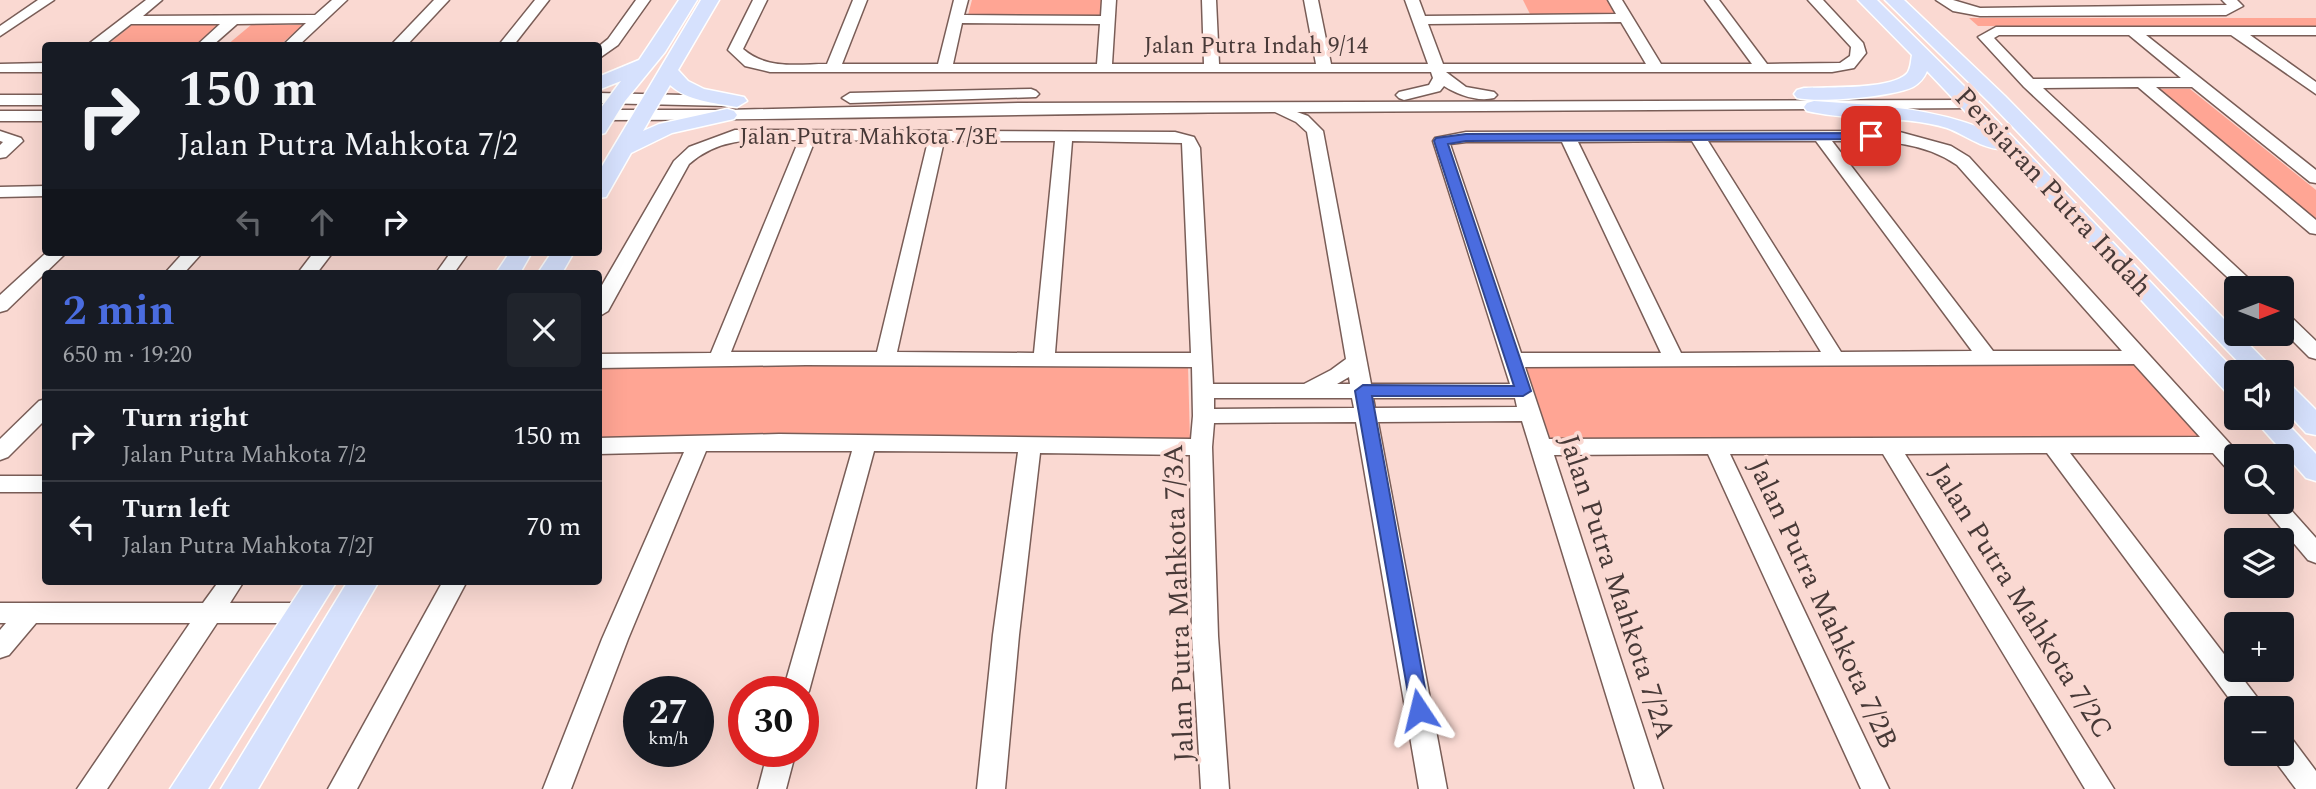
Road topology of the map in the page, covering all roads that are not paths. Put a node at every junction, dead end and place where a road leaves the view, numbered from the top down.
1 (47, 0) edge
2 (155, 0) edge
3 (340, 0) edge
4 (442, 0) edge
5 (542, 0) edge
6 (643, 0) edge
7 (688, 0) edge
8 (710, 0) edge
9 (760, 0) edge
10 (860, 0) edge
11 (961, 0) edge
12 (1109, 0) edge
13 (1209, 0) edge
14 (1311, 0) edge
15 (1412, 0) edge
16 (1514, 0) edge
17 (1615, 0) edge
18 (1712, 0) edge
19 (1815, 0) edge
20 (1867, 0) edge
21 (1894, 0) edge
22 (1944, 0) edge
23 (2038, 0) edge
24 (2132, 0) edge
25 (2177, 0) edge
26 (2227, 5) edge
27 (2147, 11) junction
28 (2192, 11) junction
29 (2052, 12) junction
30 (1625, 18) junction
31 (234, 19) junction
32 (319, 19) junction
33 (957, 19) junction
34 (1522, 19) junction
35 (128, 20) junction
36 (1107, 20) junction
37 (1419, 20) junction
38 (2132, 31) junction
39 (2234, 31) junction
40 (2316, 31) edge
41 (0, 32) edge
42 (98, 42) edge
43 (208, 42) edge
44 (293, 42) edge
45 (401, 42) edge
46 (508, 42) edge
47 (1942, 45) junction
48 (602, 52) edge
49 (656, 52) junction
50 (1921, 55) junction
51 (42, 67) edge
52 (0, 68) edge
53 (833, 68) junction
54 (944, 68) junction
55 (1656, 68) junction
56 (1763, 68) junction
57 (668, 69) junction
58 (1104, 69) junction
59 (1212, 69) junction
60 (1325, 69) junction
61 (1439, 74) junction
62 (602, 82) edge
63 (2141, 82) junction
64 (2196, 82) junction
65 (2029, 84) junction
66 (2316, 89) edge
67 (985, 93) junction
68 (1583, 94) junction
69 (1404, 95) junction
70 (1489, 95) junction
71 (0, 100) edge
72 (42, 100) edge
73 (1970, 100) junction
74 (1809, 101) junction
75 (647, 107) junction
76 (732, 108) junction
77 (1020, 108) junction
78 (1620, 108) junction
79 (1271, 109) junction
80 (1333, 109) junction
81 (604, 111) edge
82 (0, 116) edge
83 (42, 116) edge
84 (1315, 131) junction
85 (0, 136) edge
86 (808, 136) junction
87 (937, 136) junction
88 (1064, 137) junction
89 (1568, 137) junction
90 (1697, 137) junction
91 (1821, 137) junction
92 (625, 149) junction
93 (2047, 151) junction
94 (0, 153) edge
95 (2035, 174) junction
96 (2316, 178) edge
97 (602, 186) edge
98 (41, 188) edge
99 (0, 192) edge
100 (2316, 229) edge
101 (54, 256) edge
102 (190, 256) edge
103 (321, 256) edge
104 (176, 270) edge
105 (309, 270) edge
106 (2236, 276) edge
107 (602, 303) edge
108 (0, 306) edge
109 (2294, 331) edge
110 (2316, 352) edge
111 (2142, 357) junction
112 (1988, 358) junction
113 (885, 359) junction
114 (1674, 359) junction
115 (1835, 359) junction
116 (718, 360) junction
117 (1044, 360) junction
118 (1201, 360) junction
119 (1357, 360) junction
120 (1513, 360) junction
121 (2251, 360) edge
122 (602, 361) edge
123 (2224, 374) edge
124 (1417, 390) junction
125 (1203, 391) junction
126 (1294, 391) junction
127 (1363, 391) junction
128 (1527, 403) junction
129 (2294, 403) edge
130 (42, 410) edge
131 (1425, 414) junction
132 (1303, 415) junction
133 (1367, 415) junction
134 (1204, 416) junction
135 (2316, 426) edge
136 (2277, 430) edge
137 (698, 444) junction
138 (865, 444) junction
139 (1030, 445) junction
140 (602, 446) edge
141 (1373, 446) junction
142 (1714, 446) junction
143 (1889, 446) junction
144 (2053, 446) junction
145 (2220, 446) junction
146 (1201, 447) junction
147 (1541, 447) junction
148 (2224, 450) edge
149 (0, 453) edge
150 (2316, 471) edge
151 (0, 484) edge
152 (42, 484) edge
153 (2281, 514) edge
154 (2316, 554) edge
155 (229, 585) edge
156 (320, 585) edge
157 (362, 585) edge
158 (453, 585) edge
159 (0, 613) edge
160 (30, 613) junction
161 (209, 613) junction
162 (302, 613) junction
163 (0, 648) edge
164 (800, 676) edge
165 (2243, 696) edge
166 (2294, 764) edge
167 (778, 767) edge
168 (91, 789) edge
169 (188, 789) edge
170 (239, 789) edge
171 (342, 789) edge
172 (557, 789) edge
173 (772, 789) edge
174 (991, 789) edge
175 (1214, 789) edge
176 (1433, 789) edge
177 (1649, 789) edge
178 (1875, 789) edge
179 (2100, 789) edge
180 (2312, 789) edge

1 - 41 street
2 - 35 street
3 - 32 street
4 - 45 street
5 - 46 street
6 - 48 street
7 - 49 main road
8 - 57 main road
9 - 53 street, Jalan Putra Indah 9/14
10 - 53 street
11 - 33 street
12 - 36 street
13 - 59 street
14 - 60 street
15 - 37 street
16 - 34 street
17 - 30 street
18 - 56 street
19 - 56 street, Jalan Putra Indah 9/14
20 - 50 main road, Persiaran Putra Indah
21 - 47 main road, Persiaran Putra Indah
22 - 29 street
23 - 29 street
24 - 27 street
25 - 28 street
26 - 28 street
27 - 28 street
27 - 29 street
30 - 34 street
30 - 55 street
31 - 32 street
31 - 35 street
31 - 43 street
32 - 44 street
33 - 36 street
33 - 54 street
34 - 37 street
35 - 42 street
36 - 58 street
37 - 61 street
38 - 39 street
38 - 64 street
38 - 65 street
39 - 40 street
39 - 66 street
47 - 73 main road
47 - 93 main road, Persiaran Putra Indah
49 - 62 main road
49 - 81 main road
50 - 73 main road, Persiaran Putra Indah
50 - 74 main road
51 - 52 street
53 - 54 street, Jalan Putra Indah 9/14
54 - 58 street, Jalan Putra Indah 9/14
55 - 56 street, Jalan Putra Indah 9/14
55 - 61 street, Jalan Putra Indah 9/14
57 - 75 main road
57 - 76 main road
58 - 59 street, Jalan Putra Indah 9/14
59 - 60 street, Jalan Putra Indah 9/14
60 - 61 street, Jalan Putra Indah 9/14
61 - 69 street
61 - 70 street
63 - 64 street
63 - 65 street
63 - 100 street
64 - 96 street
65 - 106 street
67 - 69 street
67 - 76 street
67 - 77 street
68 - 70 street
68 - 74 street
68 - 78 street
69 - 70 street
71 - 72 street
73 - 74 street
73 - 93 main road
73 - 95 main road, Persiaran Putra Indah
74 - 78 street
74 - 95 main road
75 - 76 street
75 - 81 street
75 - 92 main road
76 - 77 street
76 - 92 main road
77 - 79 street
78 - 80 street
79 - 80 street
79 - 84 street
80 - 84 street
82 - 83 street
84 - 119 street
85 - 94 street
86 - 87 street, Jalan Putra Mahkota 7/3E
86 - 107 street, Jalan Putra Mahkota 7/3E
86 - 116 street
87 - 88 street, Jalan Putra Mahkota 7/3E
87 - 113 street
88 - 117 street
88 - 118 street, Jalan Putra Mahkota 7/3E
89 - 90 street
89 - 114 street
89 - 120 street, Jalan Putra Mahkota 7/2A
90 - 91 street
90 - 115 street
91 - 111 street
91 - 112 street
92 - 97 main road
93 - 121 main road, Persiaran Putra Indah
95 - 123 main road, Persiaran Putra Indah
98 - 99 street
101 - 108 street
102 - 104 street
103 - 105 street
109 - 110 street
111 - 112 street
111 - 145 street
112 - 115 street
113 - 116 street
113 - 117 street
114 - 115 street
114 - 120 street
116 - 122 street
117 - 118 street
118 - 125 street, Jalan Putra Mahkota 7/3A
119 - 124 street
119 - 126 street
119 - 127 street
120 - 128 street, Jalan Putra Mahkota 7/2A
124 - 127 street
124 - 128 street
125 - 126 street
125 - 134 street, Jalan Putra Mahkota 7/3A
126 - 127 street
127 - 133 street
128 - 131 street
128 - 147 street, Jalan Putra Mahkota 7/2A
129 - 135 main road
130 - 149 street
131 - 133 street
131 - 141 street
132 - 133 street
132 - 134 street
132 - 141 street
133 - 141 street
134 - 146 street, Jalan Putra Mahkota 7/3A
136 - 150 main road
137 - 138 street
137 - 140 street
137 - 172 street
138 - 139 street
138 - 164 street
139 - 146 street
139 - 174 street
141 - 176 street
142 - 143 street
142 - 147 street
142 - 178 street, Jalan Putra Mahkota 7/2B
143 - 144 street
143 - 179 street, Jalan Putra Mahkota 7/2C
144 - 145 street
144 - 165 street
145 - 148 street
146 - 175 street, Jalan Putra Mahkota 7/3A
147 - 177 street, Jalan Putra Mahkota 7/2A
151 - 152 street
153 - 154 street
155 - 161 street
156 - 162 main road
157 - 170 main road
158 - 171 street
159 - 160 street
160 - 161 street
160 - 163 street
161 - 162 street
161 - 168 street
162 - 169 main road
166 - 180 street
167 - 173 street

